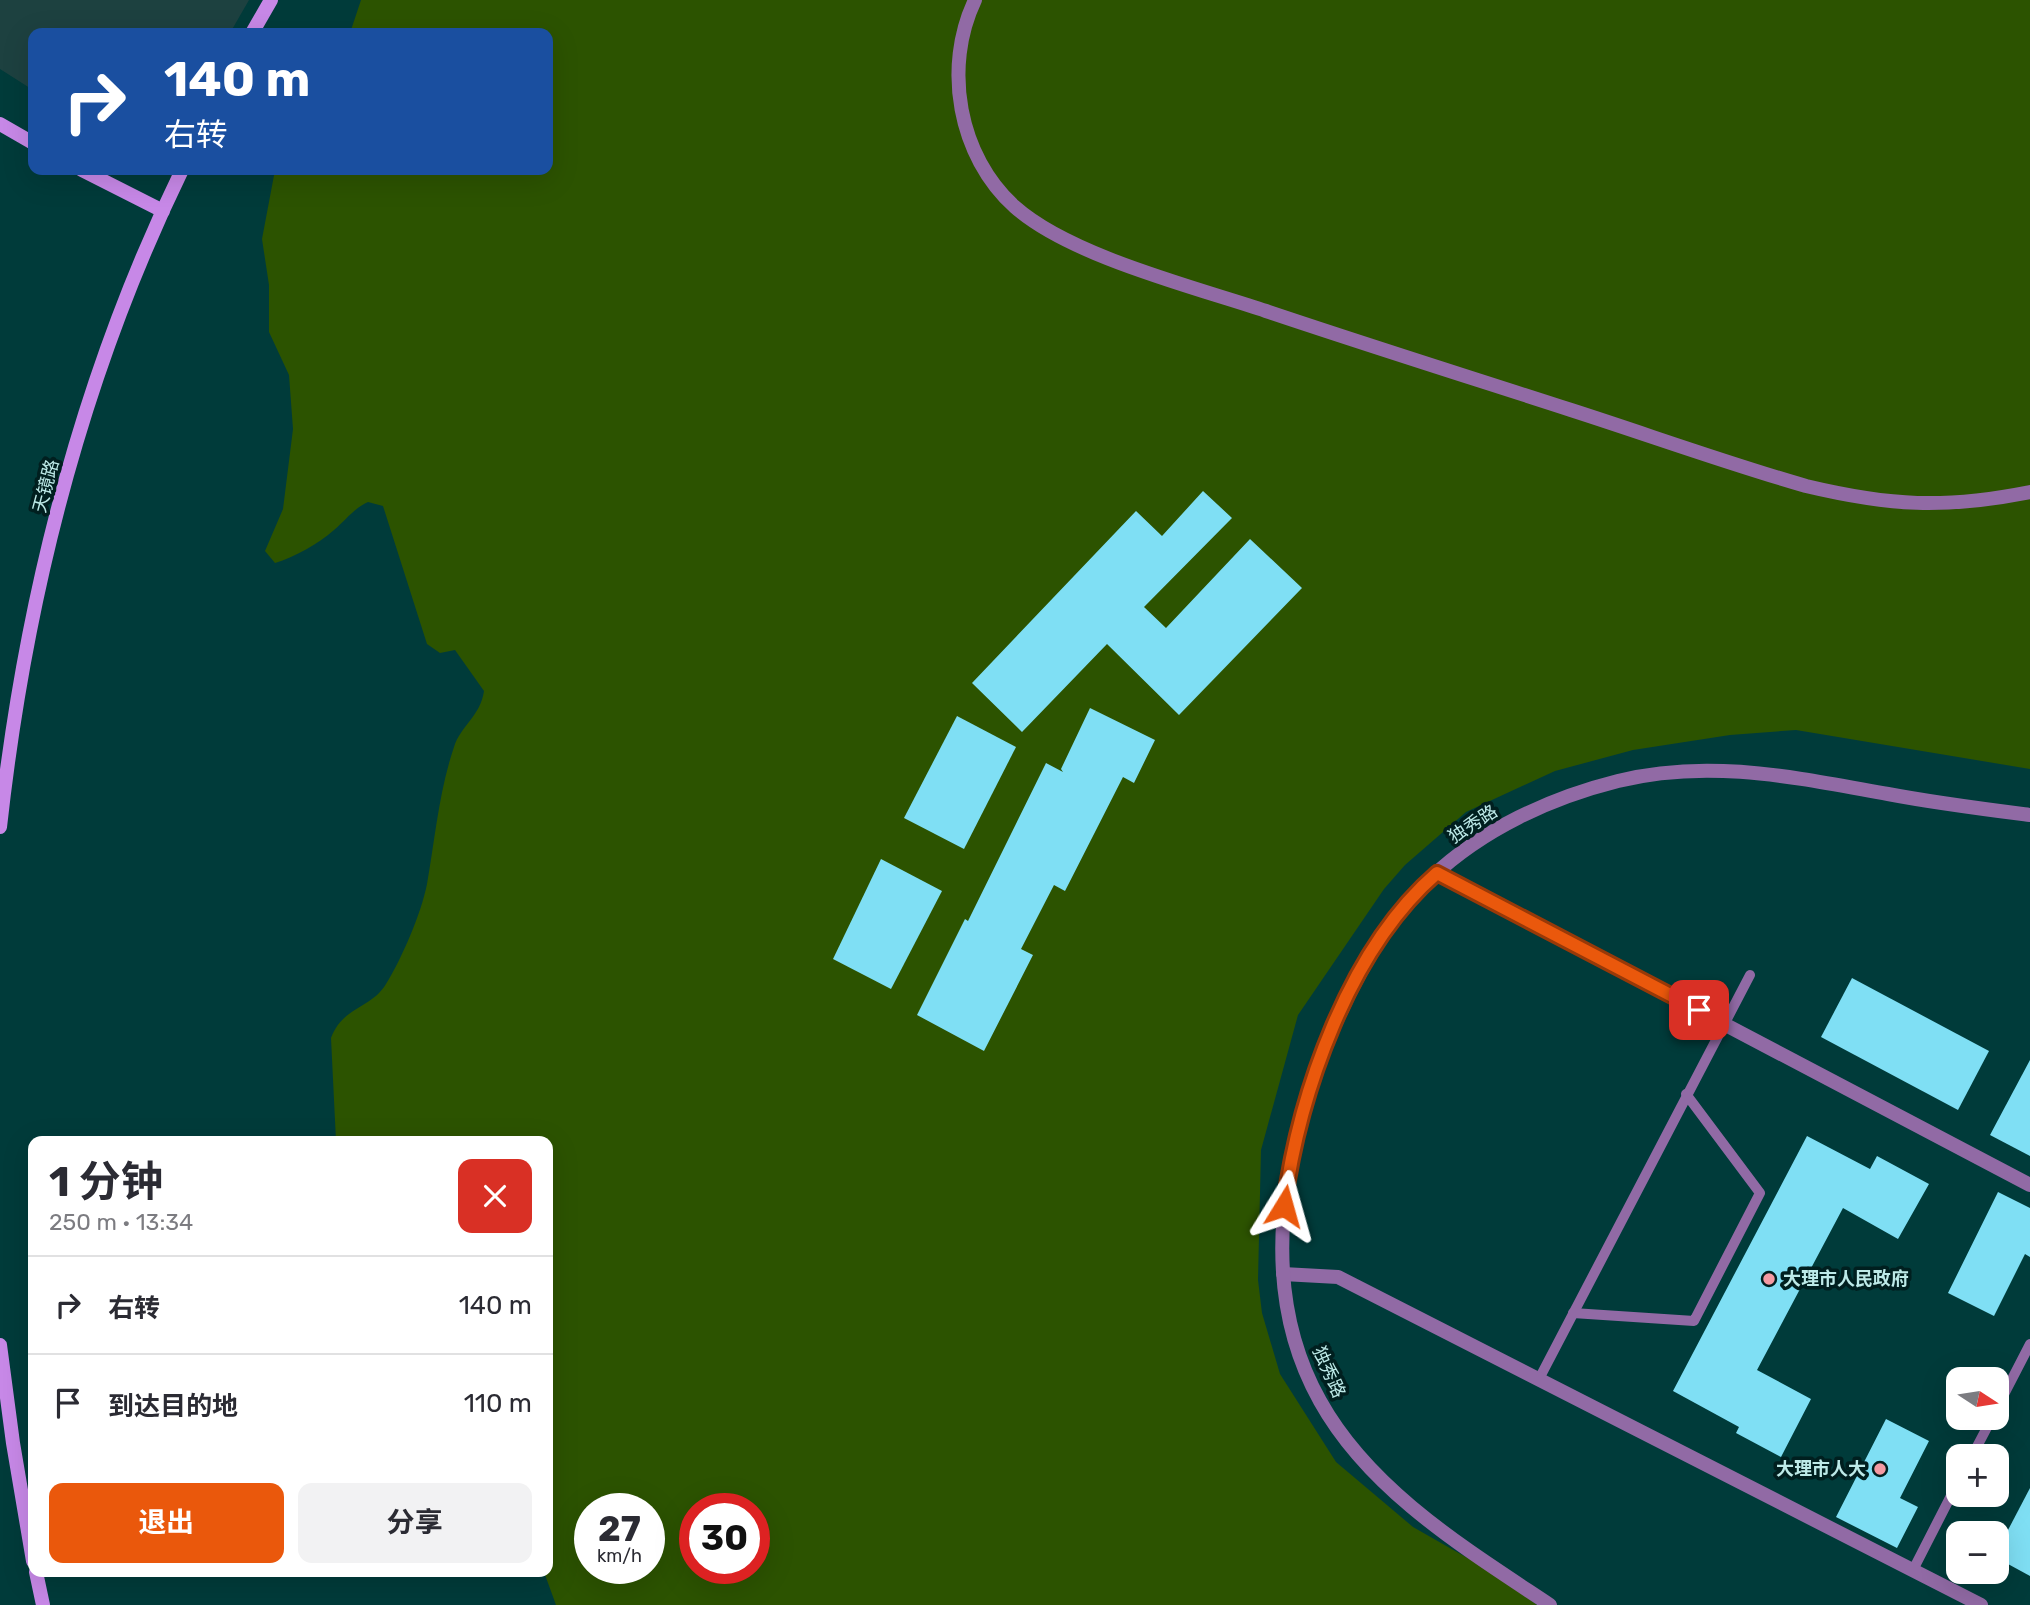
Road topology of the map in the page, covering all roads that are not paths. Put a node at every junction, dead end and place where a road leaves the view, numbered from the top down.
1 (271, 0) edge
2 (975, 0) edge
3 (255, 28) edge
4 (0, 124) edge
5 (28, 140) edge
6 (92, 175) edge
7 (180, 175) edge
8 (163, 211) junction
9 (2030, 492) edge
10 (2030, 815) edge
11 (0, 827) edge
12 (1437, 873) junction
13 (1750, 975) dead end
14 (1723, 1023) junction
15 (1686, 1094) junction
16 (2030, 1185) edge
17 (1283, 1273) junction
18 (1573, 1313) junction
19 (2030, 1344) edge
20 (0, 1345) edge
21 (1539, 1379) junction
22 (2009, 1385) edge
23 (1946, 1505) edge
24 (28, 1532) edge
25 (1913, 1570) junction
26 (37, 1577) edge
27 (43, 1605) edge
28 (1550, 1605) edge
29 (1981, 1605) edge

1 - 3 street
2 - 9 street
4 - 5 street
6 - 8 street
7 - 8 street, 天镜路
8 - 11 street, 天镜路
10 - 12 street, 独秀路
12 - 14 street
12 - 17 street, 独秀路
13 - 14 lane
14 - 15 lane
14 - 16 street
15 - 18 lane
15 - 18 lane
17 - 21 street
17 - 28 street, 独秀路
18 - 21 lane
19 - 22 lane
20 - 24 street
21 - 25 street
23 - 25 lane
25 - 29 street
26 - 27 street

